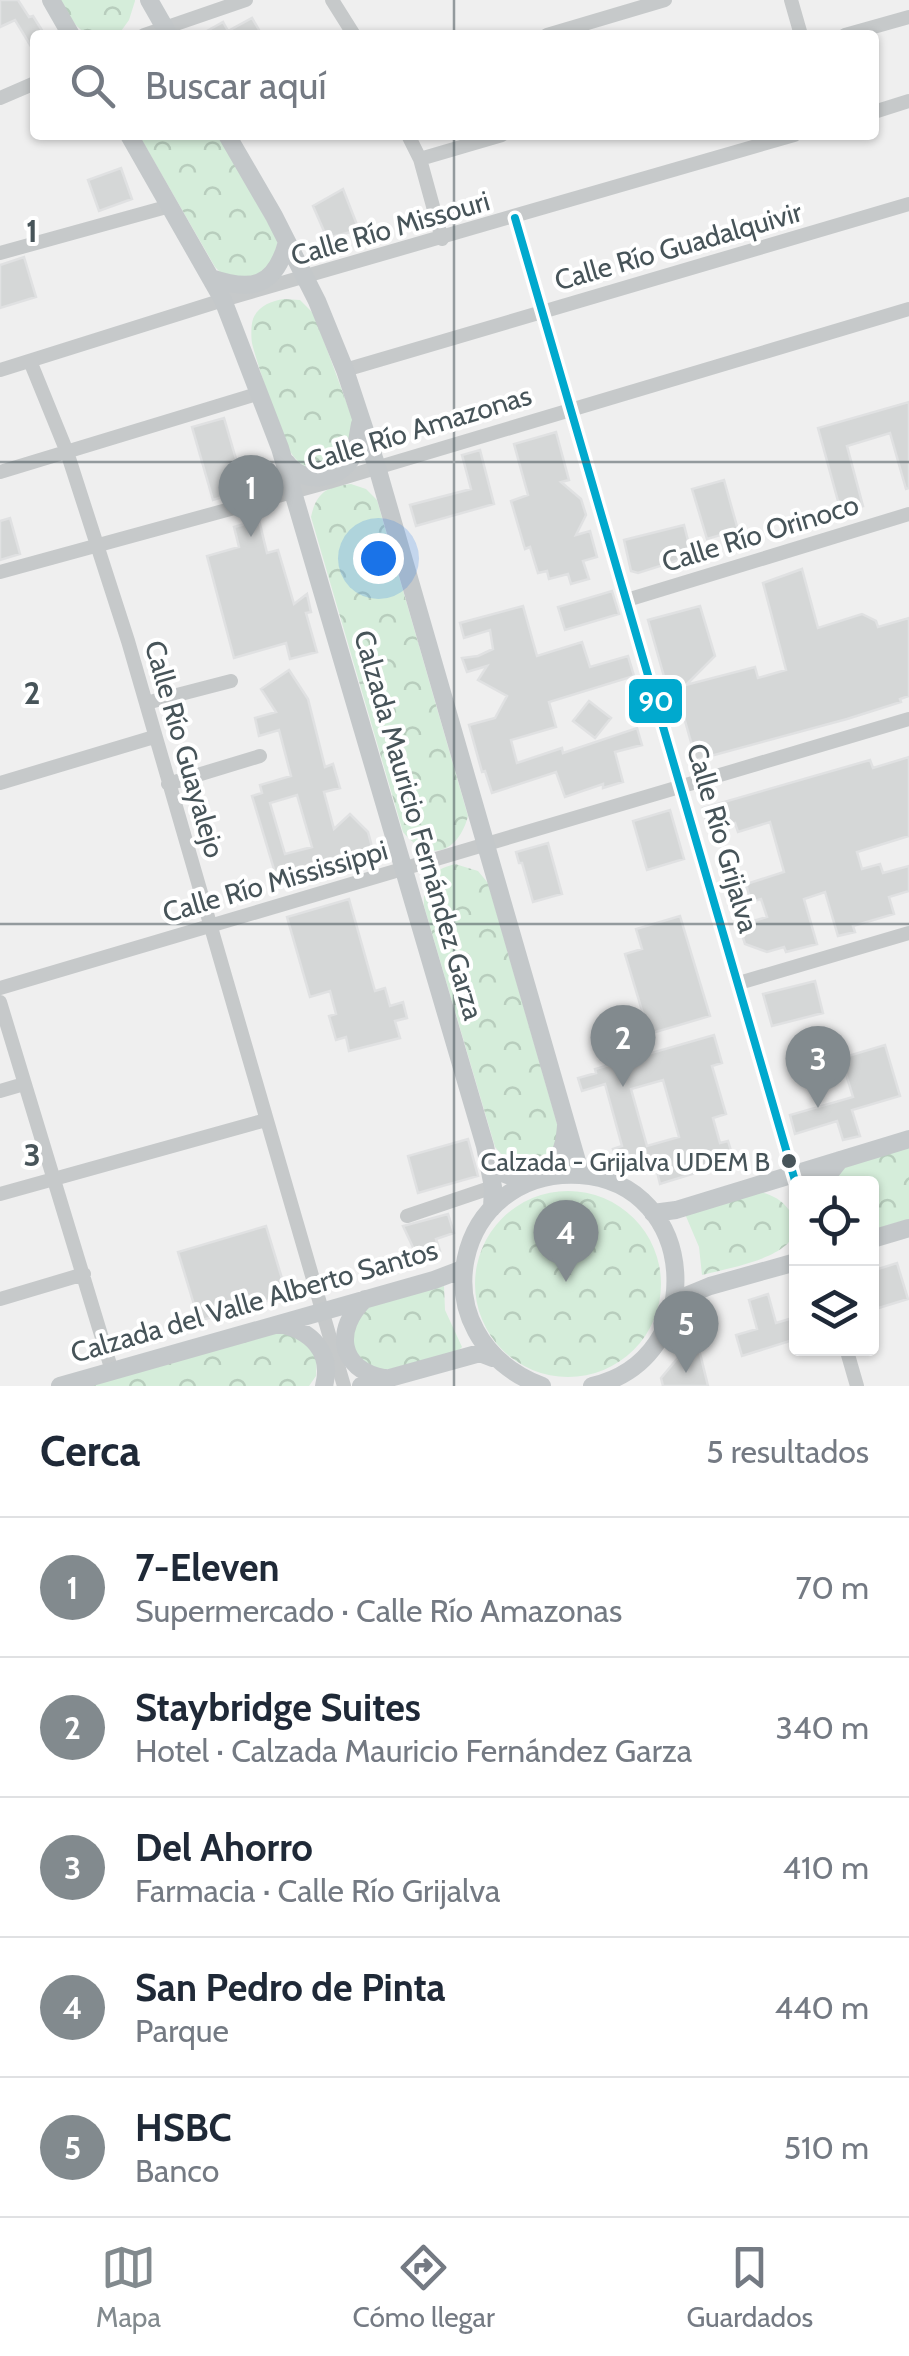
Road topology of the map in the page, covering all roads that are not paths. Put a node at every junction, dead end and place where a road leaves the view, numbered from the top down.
1 (50, 0) edge
2 (149, 0) edge
3 (246, 0) edge
4 (332, 0) edge
5 (666, 0) edge
6 (791, 0) edge
7 (636, 4) edge
8 (909, 18) edge
9 (68, 30) edge
10 (166, 30) edge
11 (170, 30) edge
12 (351, 30) edge
13 (561, 30) edge
14 (800, 30) edge
15 (864, 30) edge
16 (30, 85) edge
17 (0, 98) edge
18 (909, 102) edge
19 (879, 111) edge
20 (132, 140) edge
21 (230, 140) edge
22 (410, 140) edge
23 (485, 140) edge
24 (777, 140) edge
25 (420, 159) junction
26 (909, 204) edge
27 (170, 206) junction
28 (516, 218) junction
29 (442, 238) junction
30 (287, 242) junction
31 (0, 252) edge
32 (211, 278) junction
33 (306, 278) junction
34 (223, 300) junction
35 (909, 309) edge
36 (544, 312) junction
37 (30, 361) junction
38 (0, 370) edge
39 (346, 370) junction
40 (260, 393) junction
41 (572, 407) junction
42 (360, 418) junction
43 (280, 448) junction
44 (67, 452) junction
45 (377, 467) junction
46 (0, 472) edge
47 (294, 492) junction
48 (909, 514) edge
49 (98, 544) junction
50 (0, 572) edge
51 (626, 600) junction
52 (230, 681) dead end
53 (146, 703) junction
54 (909, 719) edge
55 (154, 737) junction
56 (260, 756) dead end
57 (0, 782) edge
58 (168, 784) junction
59 (680, 786) junction
60 (485, 845) junction
61 (404, 869) junction
62 (210, 926) junction
63 (909, 933) edge
64 (739, 983) junction
65 (0, 988) edge
66 (0, 1002) edge
67 (24, 1084) junction
68 (0, 1091) edge
69 (566, 1116) junction
70 (266, 1120) junction
71 (909, 1139) edge
72 (485, 1146) junction
73 (840, 1160) junction
74 (581, 1175) junction
75 (794, 1176) edge
76 (802, 1176) edge
77 (827, 1176) edge
78 (54, 1178) junction
79 (789, 1181) edge
80 (493, 1187) junction
81 (0, 1194) edge
82 (492, 1208) junction
83 (653, 1214) junction
84 (407, 1216) dead end
85 (909, 1228) edge
86 (879, 1237) edge
87 (789, 1264) edge
88 (463, 1269) junction
89 (84, 1274) junction
90 (0, 1298) edge
91 (366, 1298) junction
92 (676, 1300) junction
93 (321, 1311) junction
94 (276, 1324) junction
95 (848, 1356) edge
96 (493, 1358) junction
97 (638, 1366) junction
98 (112, 1370) junction
99 (385, 1378) junction
100 (642, 1385) edge
101 (60, 1386) edge
102 (324, 1386) edge
103 (344, 1386) edge
104 (361, 1386) edge
105 (542, 1386) edge
106 (592, 1386) edge
107 (857, 1386) edge

1 - 9 main road
2 - 10 main road
3 - 11 street
4 - 12 street
5 - 7 street
6 - 14 street
7 - 13 street
8 - 15 street
16 - 17 street
18 - 19 street
20 - 27 main road, Calzada Mauricio Fernández Garza
21 - 30 main road, Calzada Mauricio Fernández Garza
22 - 25 street
23 - 25 street
24 - 28 street, Calle Río Missouri
25 - 29 street
26 - 36 street, Calle Río Guadalquivir
27 - 31 street
27 - 32 main road, Calzada Mauricio Fernández Garza
28 - 29 street, Calle Río Missouri
28 - 36 street, Calle Río Grijalva
29 - 33 street, Calle Río Missouri
30 - 32 main road
30 - 33 main road, Calzada Mauricio Fernández Garza
32 - 34 main road, Calzada Mauricio Fernández Garza
33 - 34 street, Calle Río Missouri
33 - 39 main road, Calzada Mauricio Fernández Garza
34 - 37 street, Calle Río Missouri
34 - 40 main road, Calzada Mauricio Fernández Garza
35 - 41 street, Calle Río Amazonas
36 - 39 street, Calle Río Guadalquivir
36 - 41 street, Calle Río Grijalva
37 - 38 street, Calle Río Missouri
37 - 44 street, Calle Río Guayalejo
39 - 42 main road, Calzada Mauricio Fernández Garza
40 - 43 main road, Calzada Mauricio Fernández Garza
40 - 44 street
41 - 45 street, Calle Río Amazonas
41 - 51 street, Calle Río Grijalva
42 - 43 main road
42 - 45 main road, Calzada Mauricio Fernández Garza
43 - 47 main road, Calzada Mauricio Fernández Garza
44 - 46 street
44 - 49 street, Calle Río Guayalejo
45 - 47 street, Calle Río Amazonas
45 - 60 main road, Calzada Mauricio Fernández Garza
47 - 49 street, Calle Río Amazonas
47 - 61 main road, Calzada Mauricio Fernández Garza
48 - 51 street, Calle Río Orinoco
49 - 50 street, Calle Río Amazonas
49 - 53 street, Calle Río Guayalejo
51 - 59 street, Calle Río Grijalva
52 - 53 street
53 - 55 street, Calle Río Guayalejo
54 - 59 street, Calle Río Mississippi
55 - 57 street
55 - 58 street, Calle Río Guayalejo
56 - 58 street
58 - 62 street, Calle Río Guayalejo
59 - 60 street, Calle Río Mississippi
59 - 64 street, Calle Río Grijalva
60 - 61 street, Calle Río Mississippi
60 - 69 main road, Calzada Mauricio Fernández Garza
61 - 62 street, Calle Río Mississippi
61 - 72 main road, Calzada Mauricio Fernández Garza
62 - 65 street, Calle Río Mississippi
62 - 70 street, Calle Río Guayalejo
63 - 64 street
64 - 75 street, Calle Río Grijalva
66 - 67 street
67 - 68 street
67 - 78 street
69 - 72 main road
69 - 74 main road, Calzada Mauricio Fernández Garza
70 - 78 street
70 - 93 street, Calle Río Guayalejo
71 - 73 main road
72 - 80 main road, Calzada Mauricio Fernández Garza
73 - 76 main road
73 - 77 main road
74 - 82 main road
74 - 83 main road
78 - 81 street
78 - 89 street
79 - 83 main road
80 - 82 main road, Calzada Mauricio Fernández Garza
80 - 84 street
82 - 88 main road
83 - 92 main road
85 - 86 main road
87 - 92 main road
88 - 91 main road, Calzada del Valle Alberto Santos
88 - 96 main road
89 - 90 street
89 - 98 street
91 - 93 main road, Calzada del Valle Alberto Santos
91 - 99 main road
92 - 97 main road
93 - 94 main road, Calzada del Valle Alberto Santos
93 - 103 street, Calle Río Guayalejo
94 - 98 main road, Calzada del Valle Alberto Santos
94 - 102 main road
95 - 107 street
96 - 99 main road
96 - 105 main road
97 - 100 main road
97 - 106 main road
98 - 101 main road, Calzada del Valle Alberto Santos
99 - 104 main road

